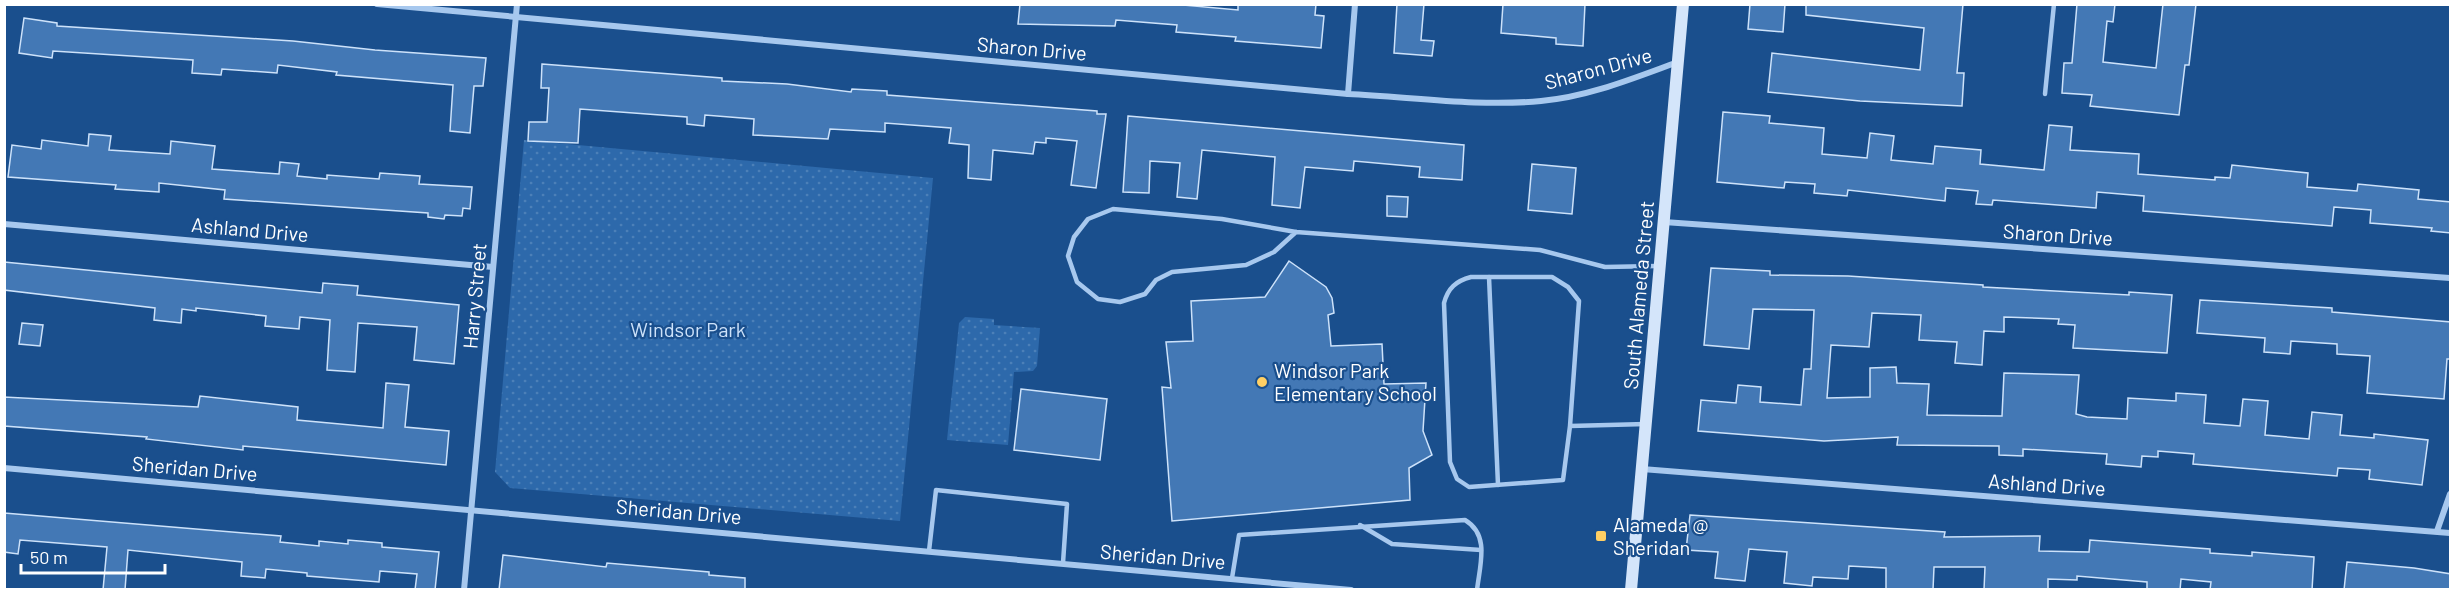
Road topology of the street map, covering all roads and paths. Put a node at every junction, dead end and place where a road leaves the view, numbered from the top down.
1 (377, 4) edge
2 (517, 4) edge
3 (1355, 4) edge
4 (1683, 4) edge
5 (2054, 4) edge
6 (516, 16) junction
7 (1678, 62) junction
8 (1348, 94) junction
9 (2045, 94) dead end
10 (1664, 222) junction
11 (4, 224) edge
12 (1296, 232) junction
13 (1660, 266) junction
14 (494, 267) junction
15 (1489, 277) junction
16 (2451, 278) edge
17 (1646, 424) junction
18 (1570, 426) junction
19 (4, 468) edge
20 (1641, 469) junction
21 (1498, 484) junction
22 (2451, 494) edge
23 (471, 508) junction
24 (1360, 525) junction
25 (2437, 531) junction
26 (2451, 533) edge
27 (929, 550) junction
28 (1481, 550) junction
29 (1063, 563) junction
30 (1232, 578) junction
31 (464, 590) edge
32 (1351, 590) edge
33 (1477, 590) edge
34 (1631, 590) edge

1 - 6 street, Sharon Drive
2 - 6 street, Harry Street
3 - 8 street
4 - 7 main road, South Alameda Street
5 - 9 lane
6 - 8 street, Sharon Drive
6 - 14 street, Harry Street
7 - 8 street, Sharon Drive
7 - 10 main road, South Alameda Street
10 - 13 main road, South Alameda Street
10 - 16 street, Sharon Drive
11 - 14 street, Ashland Drive
12 - 12 lane
12 - 13 lane
13 - 17 main road, South Alameda Street
14 - 23 street, Harry Street
15 - 18 lane
15 - 21 lane
15 - 21 lane
17 - 18 lane
17 - 20 main road, South Alameda Street
18 - 21 lane
19 - 23 street, Sheridan Drive
20 - 25 street, Ashland Drive
20 - 34 main road, South Alameda Street
22 - 25 street
23 - 27 street, Sheridan Drive
23 - 31 street, Harry Street
24 - 28 lane
24 - 28 lane
24 - 30 lane
25 - 26 street, Ashland Drive
27 - 29 street, Sheridan Drive
27 - 29 lane
28 - 33 lane
29 - 30 street, Sheridan Drive
30 - 32 street, Sheridan Drive

